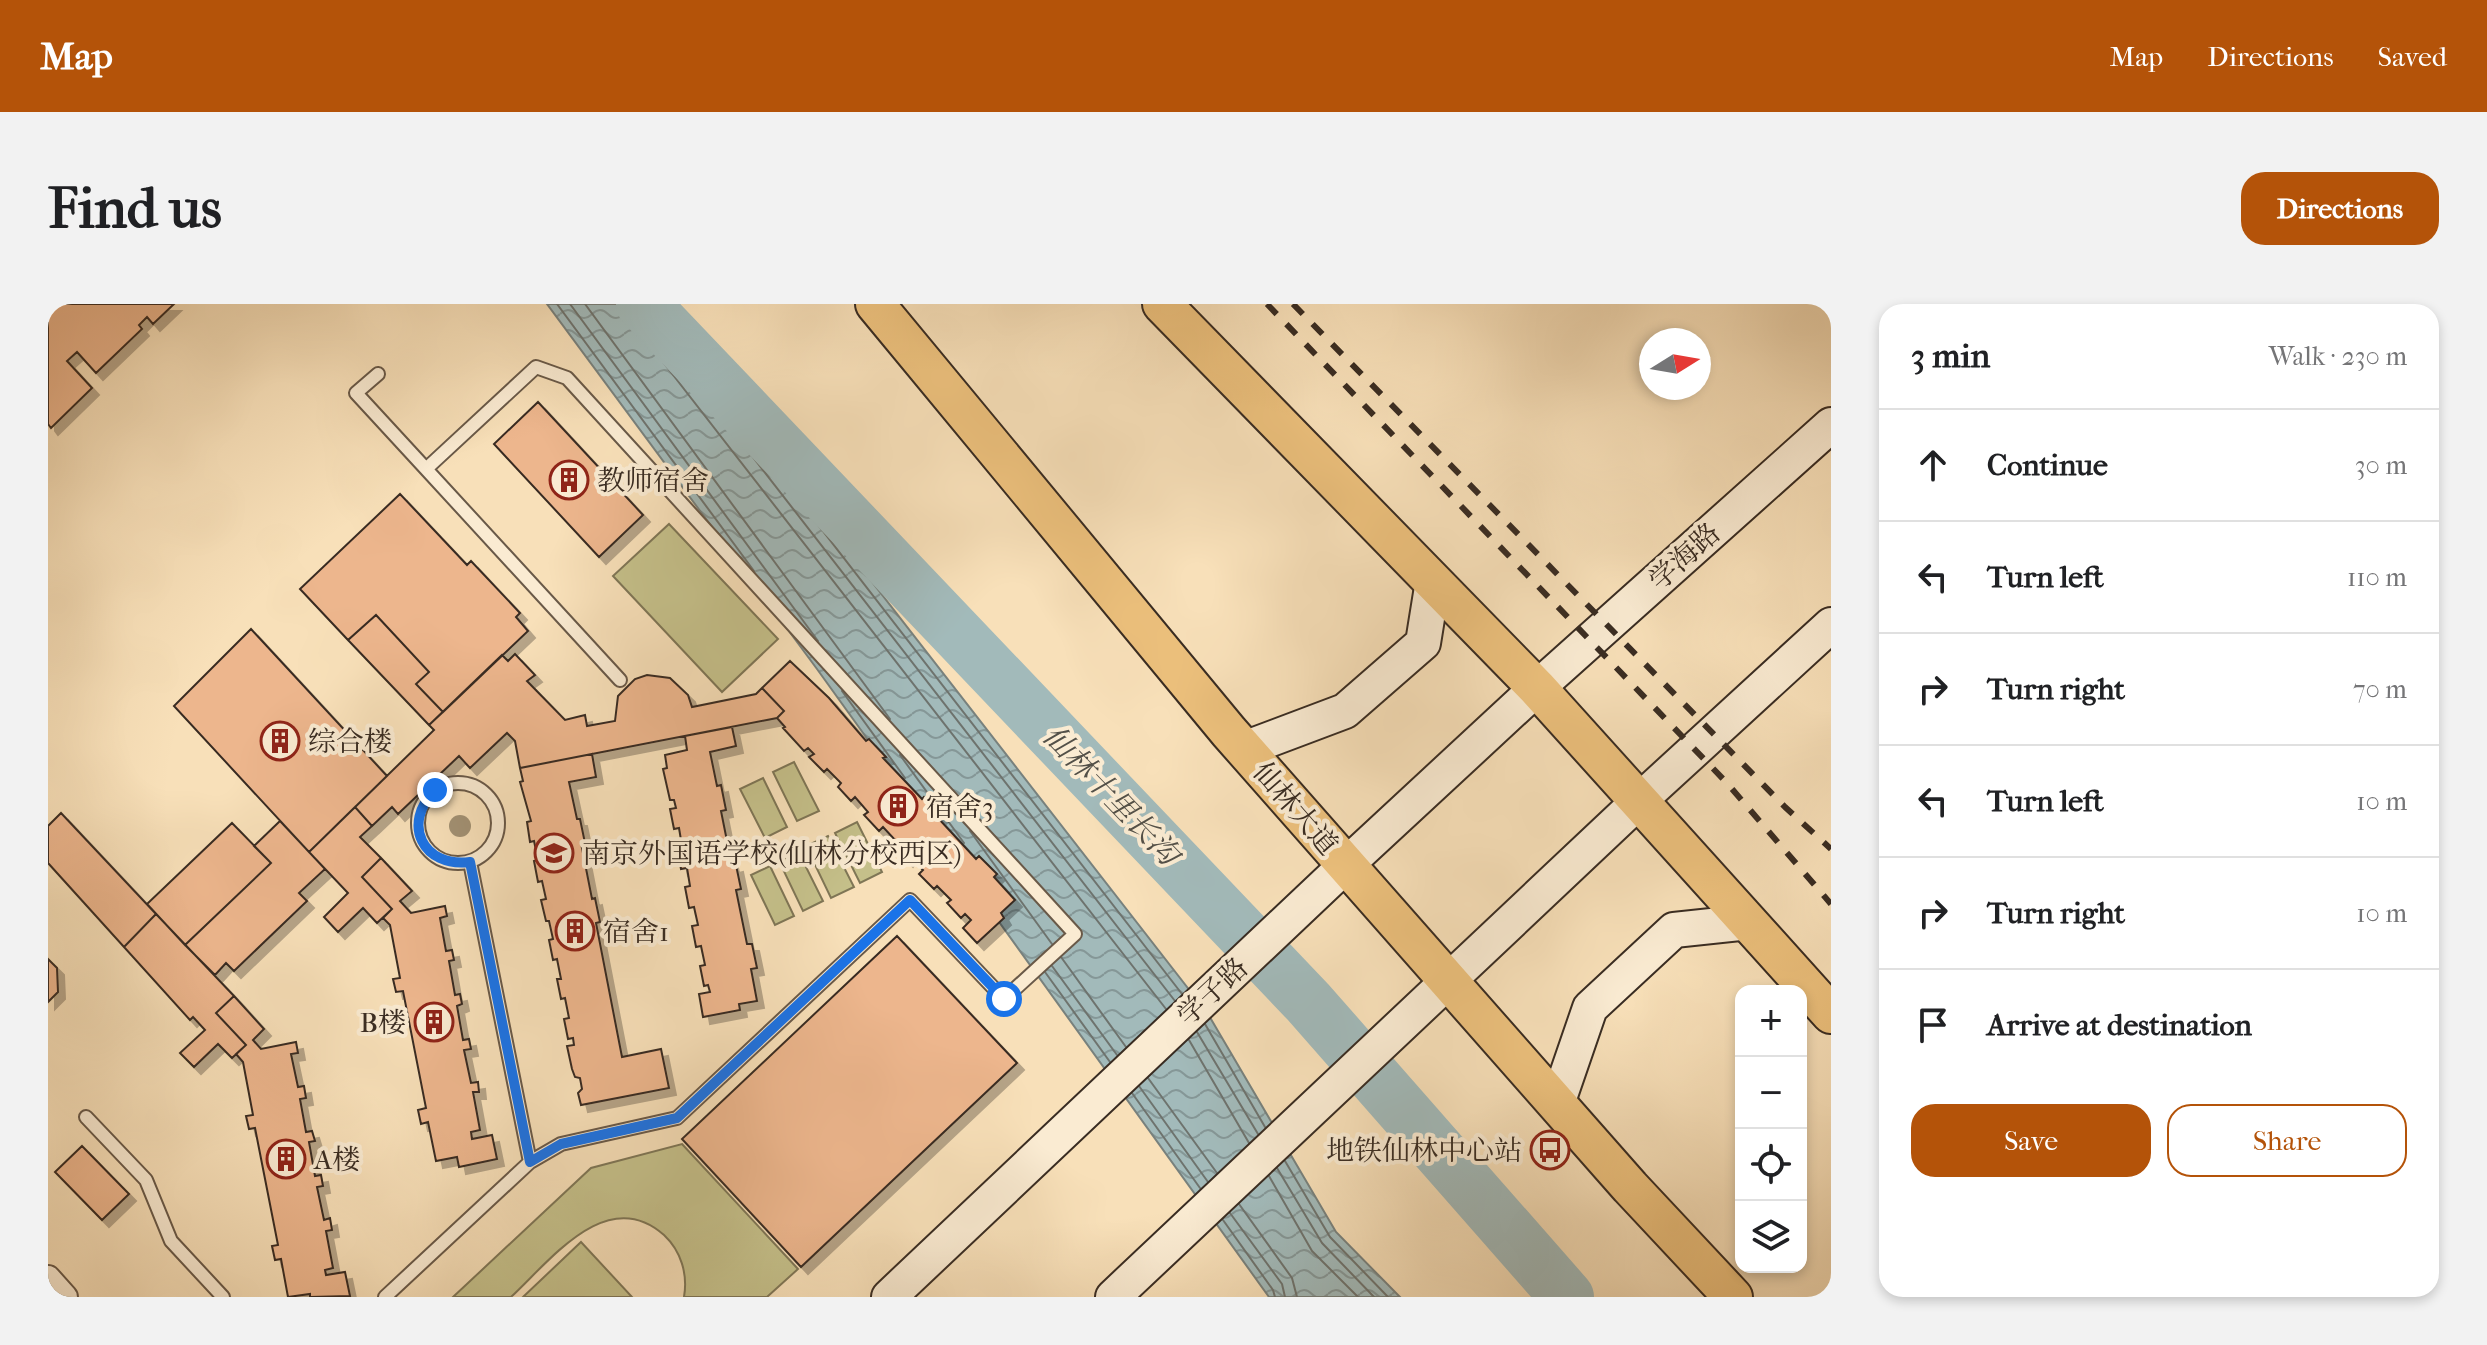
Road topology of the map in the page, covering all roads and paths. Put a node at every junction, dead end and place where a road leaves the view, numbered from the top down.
1 (875, 304) edge
2 (1162, 304) edge
3 (378, 374) dead end
4 (1831, 425) edge
5 (426, 469) junction
6 (1433, 581) junction
7 (1831, 625) edge
8 (620, 680) dead end
9 (1537, 688) junction
10 (1244, 749) junction
11 (1639, 801) junction
12 (470, 862) junction
13 (1346, 865) junction
14 (1749, 922) junction
15 (1448, 981) junction
16 (1831, 1014) edge
17 (1557, 1104) junction
18 (86, 1117) dead end
19 (530, 1162) junction
20 (48, 1278) edge
21 (65, 1297) edge
22 (223, 1297) edge
23 (385, 1297) edge
24 (889, 1297) edge
25 (1113, 1297) edge
26 (1733, 1297) edge

1 - 10 main road, 仙林大道
2 - 6 main road
3 - 5 lane
4 - 9 main road, 学海路
5 - 8 lane
5 - 19 lane
6 - 9 main road
6 - 10 main road
7 - 11 main road
9 - 11 main road
9 - 13 main road, 学子路
10 - 13 main road, 仙林大道
11 - 14 main road
11 - 15 main road
12 - 12 lane
12 - 19 lane
13 - 15 main road, 仙林大道
13 - 24 main road, 学子路
14 - 16 main road
14 - 17 main road
15 - 17 main road, 仙林大道
15 - 25 main road
17 - 26 main road, 仙林大道
18 - 22 lane
19 - 23 lane
20 - 21 street

